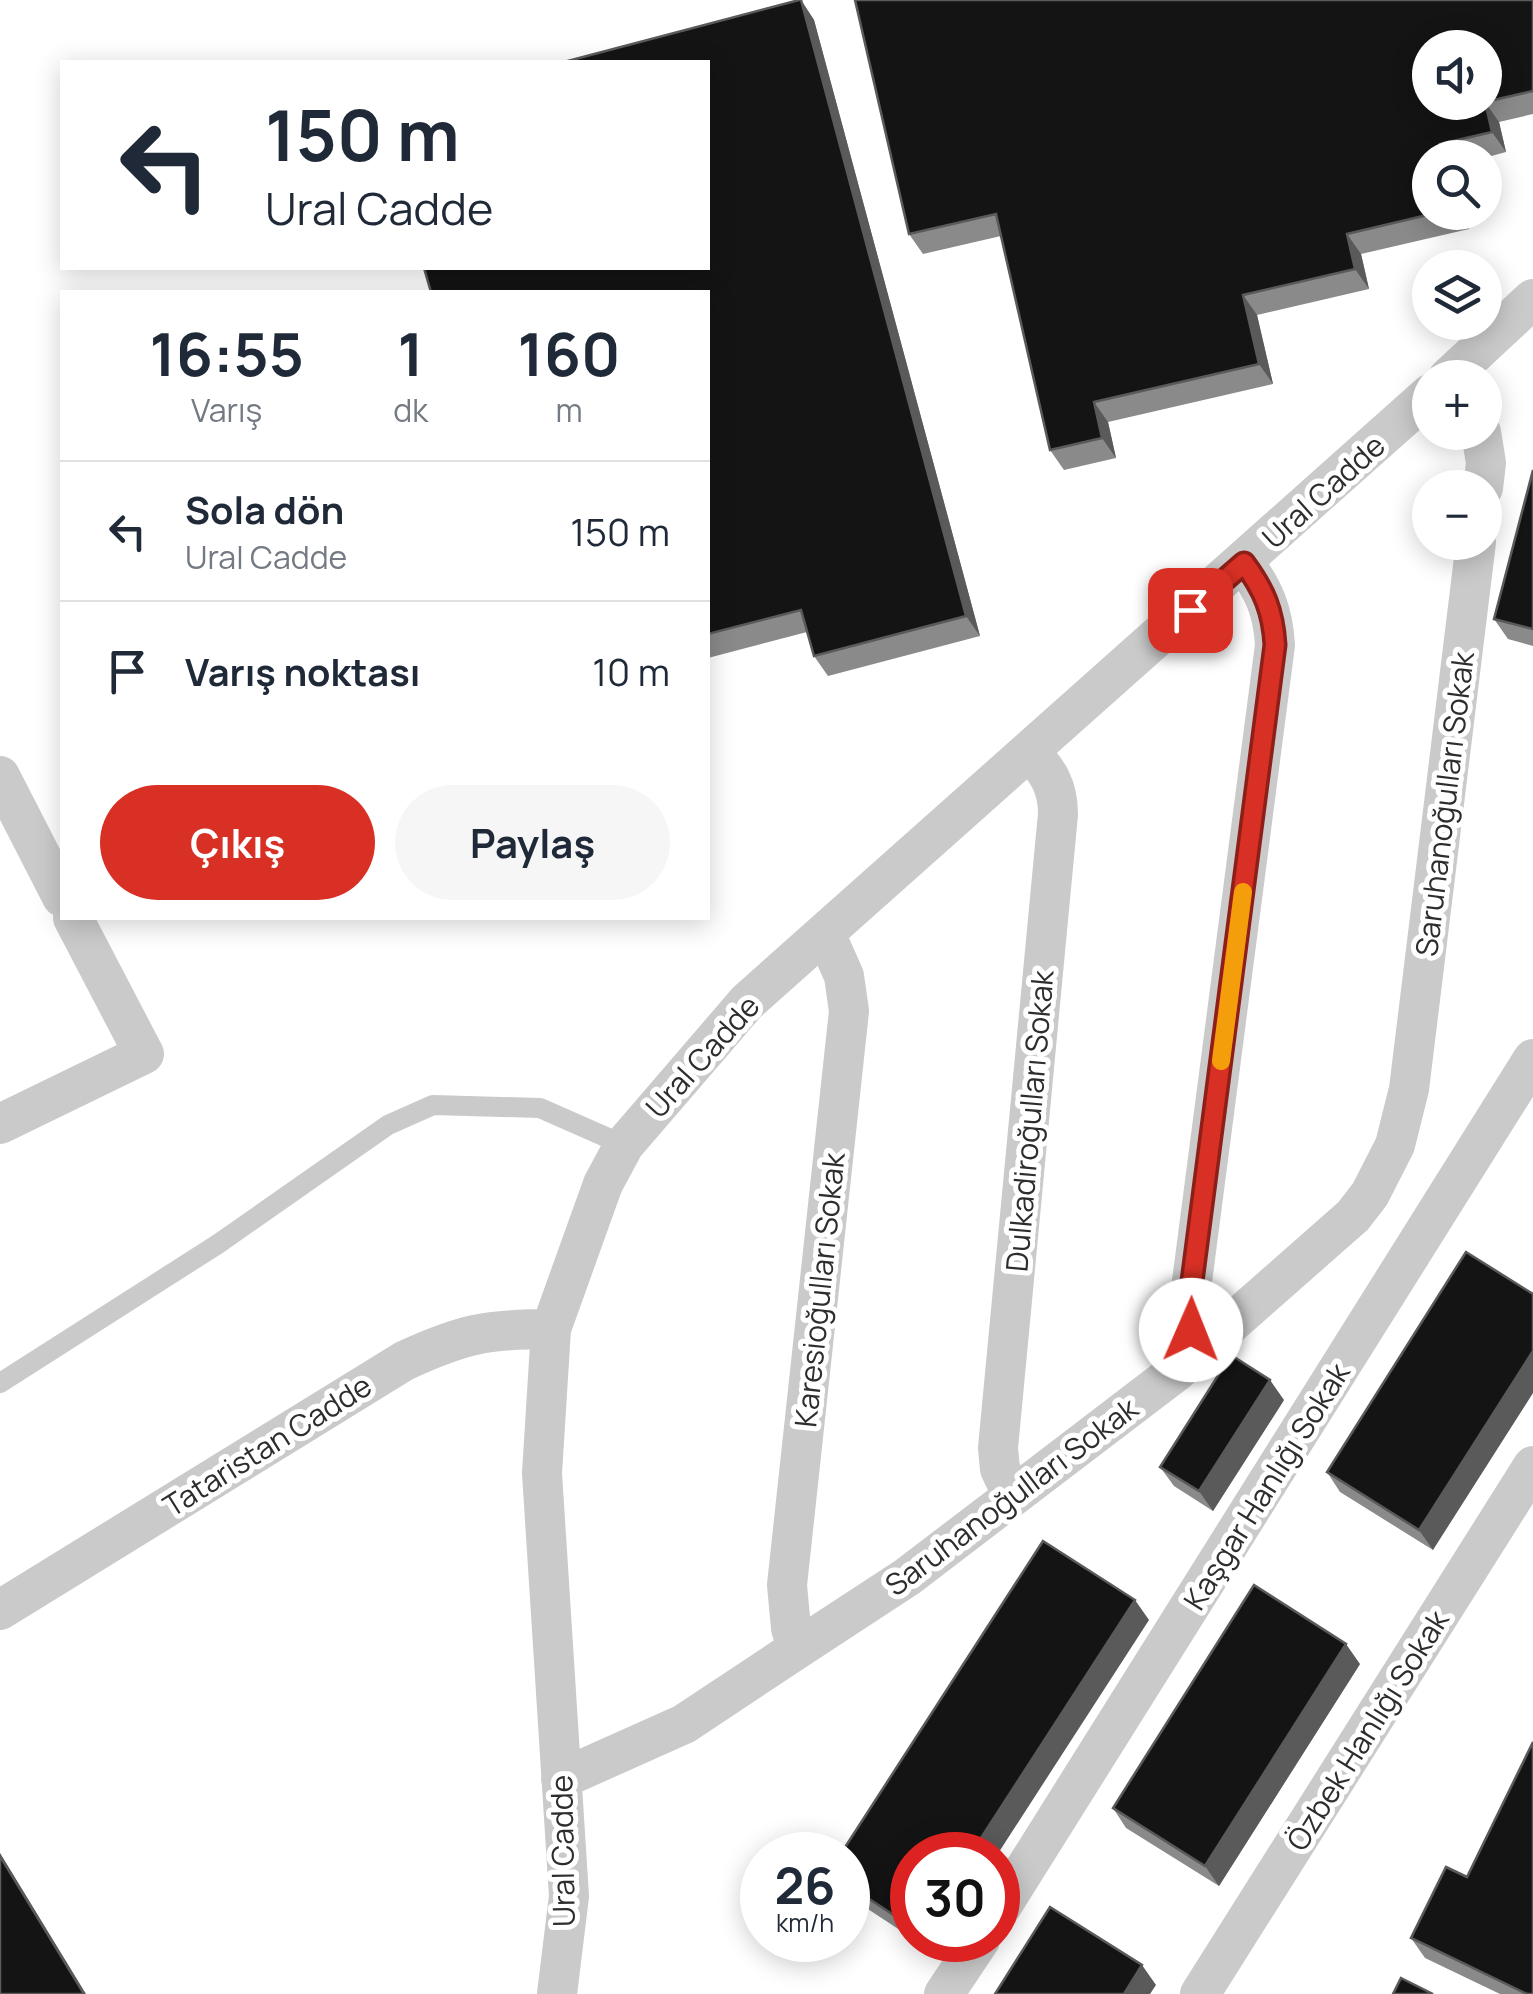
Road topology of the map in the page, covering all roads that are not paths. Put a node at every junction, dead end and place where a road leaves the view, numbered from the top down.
1 (1533, 299) edge
2 (1468, 360) edge
3 (1412, 411) edge
4 (1474, 560) edge
5 (1244, 563) junction
6 (1029, 752) junction
7 (0, 776) edge
8 (60, 893) edge
9 (74, 920) edge
10 (825, 933) junction
11 (1533, 1060) edge
12 (0, 1124) edge
13 (624, 1145) junction
14 (552, 1330) junction
15 (1202, 1350) junction
16 (0, 1383) edge
17 (1533, 1466) edge
18 (1013, 1496) junction
19 (0, 1610) edge
20 (798, 1649) junction
21 (562, 1778) junction
22 (1020, 1877) edge
23 (965, 1962) edge
24 (557, 1994) edge
25 (944, 1994) edge
26 (1200, 1994) edge

1 - 2 street, Ural Cadde
3 - 5 street, Ural Cadde
4 - 15 street, Saruhanoğulları Sokak
5 - 6 street, Ural Cadde
5 - 15 street
6 - 10 street, Ural Cadde
6 - 18 street, Dulkadiroğulları Sokak
7 - 8 street
9 - 12 street
10 - 13 street, Ural Cadde
10 - 20 street, Karesioğulları Sokak
11 - 22 street, Kaşgar Hanlığı Sokak
13 - 14 street, Ural Cadde
13 - 16 lane
14 - 19 street, Tataristan Cadde
14 - 21 street, Ural Cadde
15 - 18 street, Saruhanoğulları Sokak
17 - 26 street, Özbek Hanlığı Sokak
18 - 20 street, Saruhanoğulları Sokak
20 - 21 street, Saruhanoğulları Sokak
21 - 24 street, Ural Cadde
23 - 25 street

